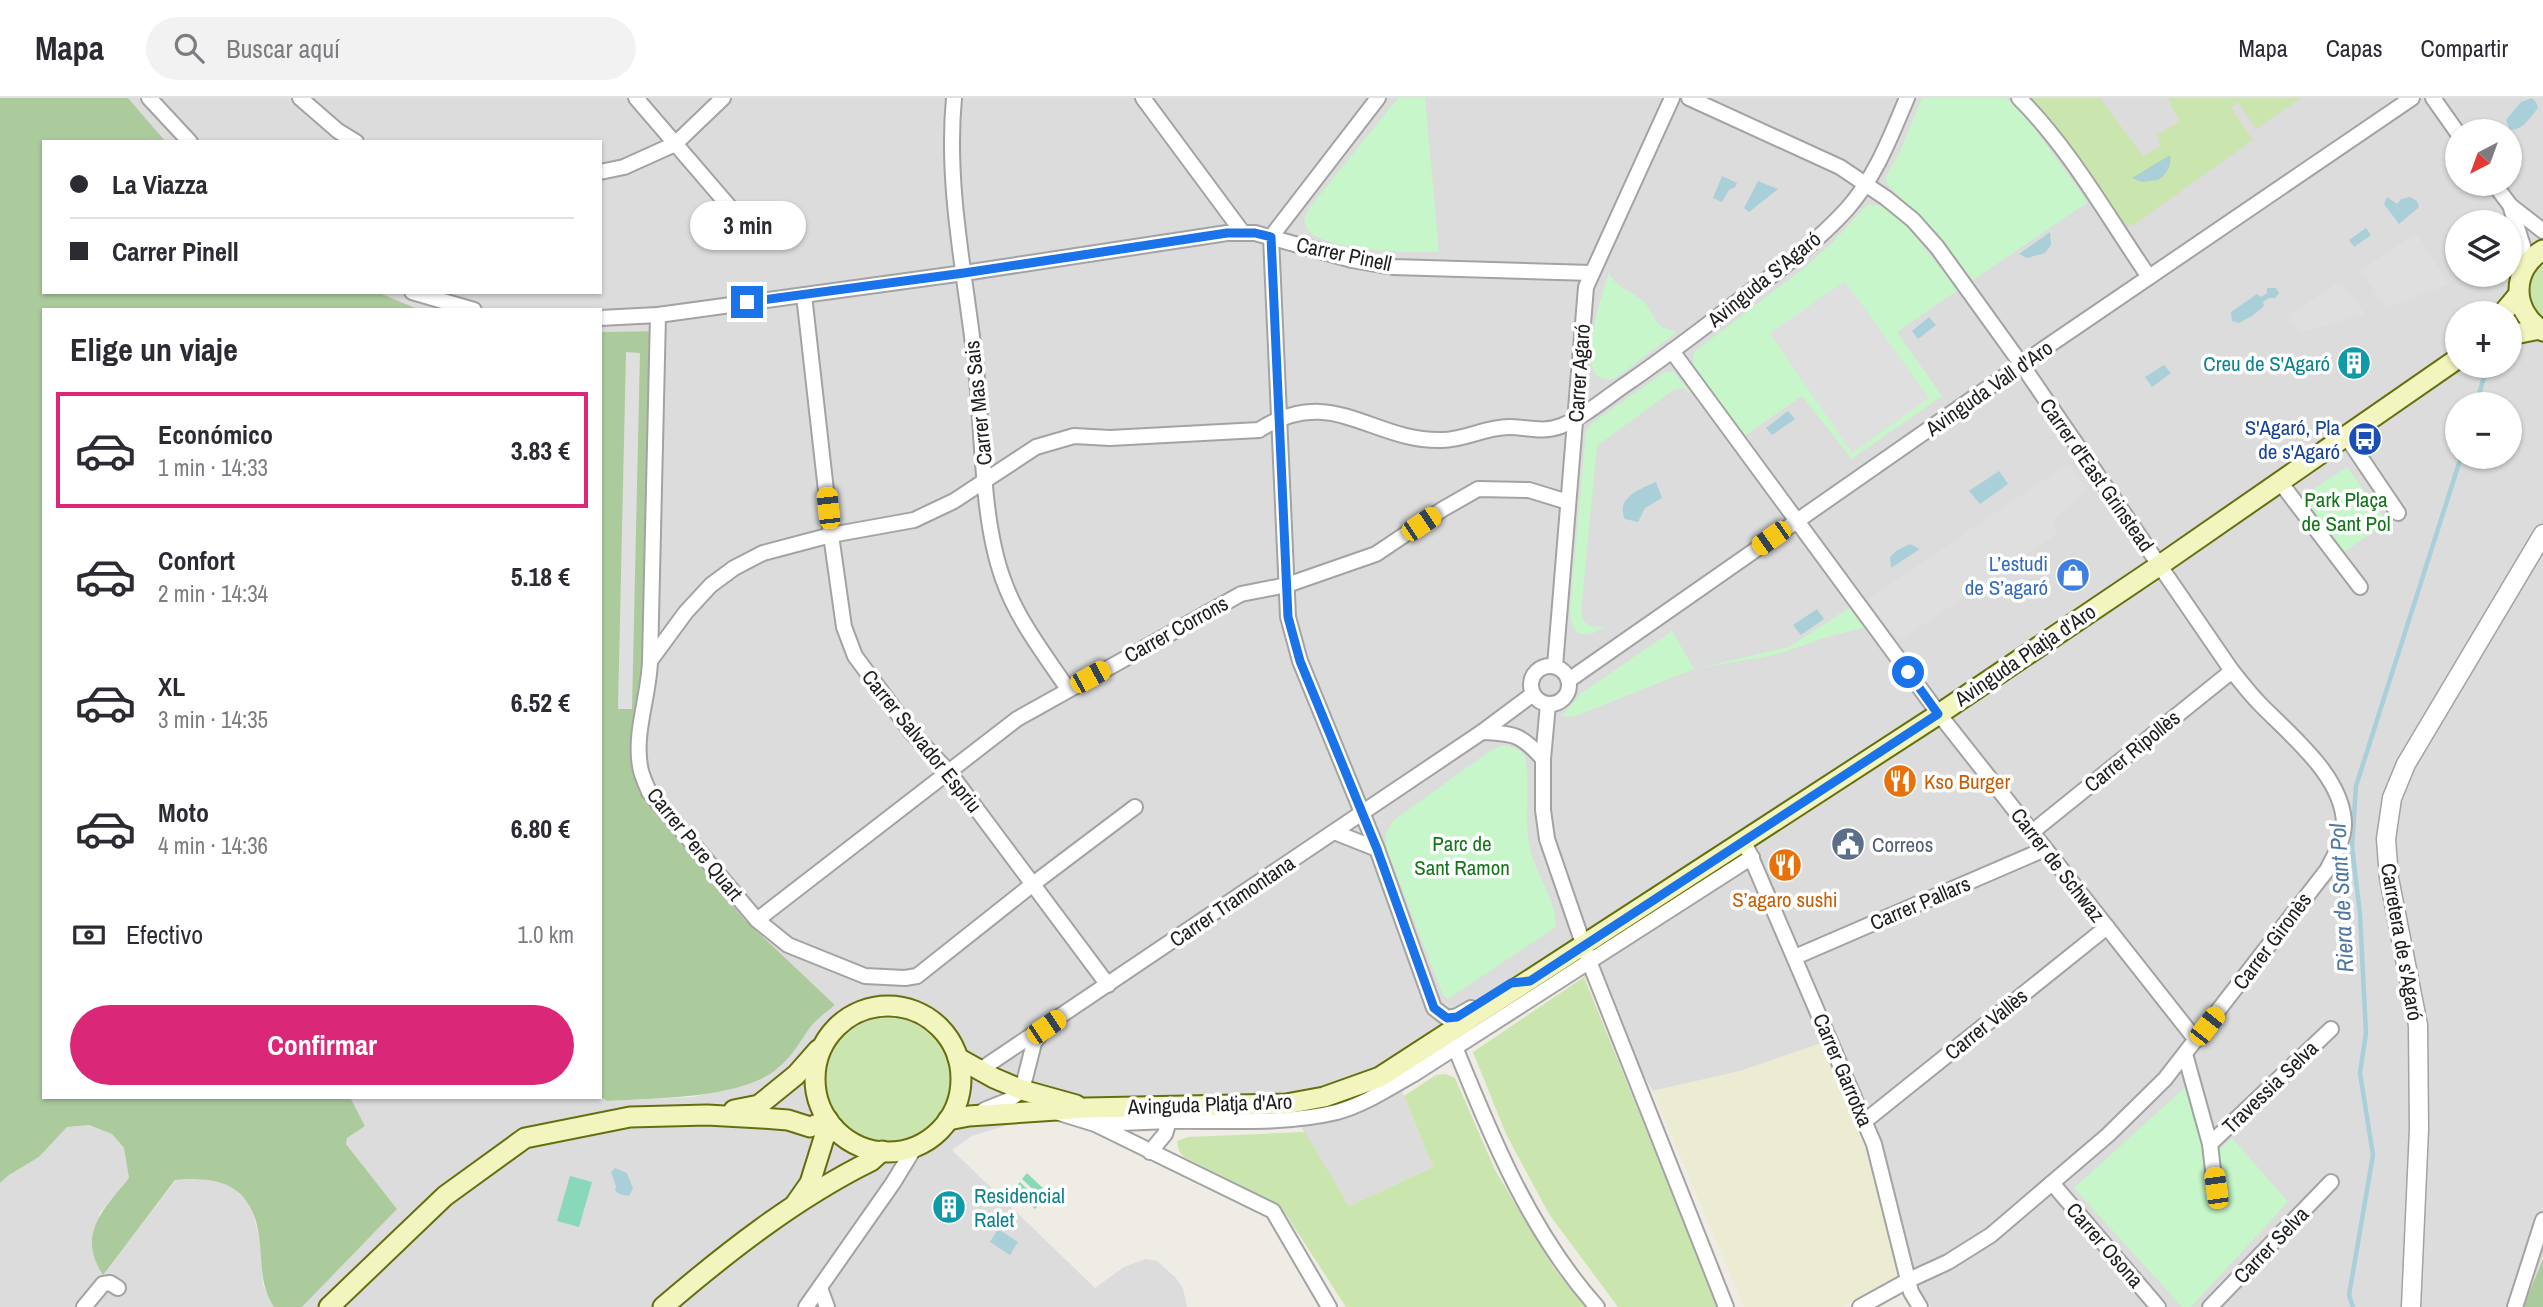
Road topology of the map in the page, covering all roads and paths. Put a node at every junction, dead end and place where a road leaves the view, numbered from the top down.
1 (149, 98) edge
2 (300, 98) edge
3 (636, 98) edge
4 (723, 98) edge
5 (954, 98) edge
6 (1143, 98) edge
7 (1378, 98) edge
8 (1672, 98) edge
9 (1689, 98) edge
10 (1907, 98) edge
11 (2019, 98) edge
12 (2412, 98) edge
13 (2418, 98) edge
14 (2433, 98) edge
15 (2448, 119) edge
16 (188, 140) edge
17 (353, 140) edge
18 (675, 144) junction
19 (602, 172) edge
20 (1865, 183) junction
21 (2503, 196) edge
22 (2510, 205) junction
23 (740, 219) dead end
24 (2543, 231) edge
25 (1242, 233) junction
26 (1271, 237) junction
27 (2535, 256) edge
28 (964, 273) junction
29 (1592, 273) junction
30 (2149, 277) junction
31 (419, 294) edge
32 (804, 295) junction
33 (2518, 295) junction
34 (2513, 301) edge
35 (467, 308) edge
36 (658, 315) junction
37 (602, 318) edge
38 (2541, 330) edge
39 (2522, 333) edge
40 (1672, 351) junction
41 (2022, 365) junction
42 (2445, 367) edge
43 (1279, 418) junction
44 (1576, 419) junction
45 (2346, 436) junction
46 (986, 481) junction
47 (2280, 482) junction
48 (1568, 502) junction
49 (2398, 513) dead end
50 (1797, 521) junction
51 (2543, 534) edge
52 (831, 535) junction
53 (2160, 565) junction
54 (1287, 585) junction
55 (2360, 587) dead end
56 (650, 661) junction
57 (1555, 666) junction
58 (2232, 671) junction
59 (1569, 680) junction
60 (1068, 689) junction
61 (1533, 694) junction
62 (1548, 704) junction
63 (1938, 714) junction
64 (1482, 732) junction
65 (1543, 759) junction
66 (949, 772) junction
67 (1135, 807) dead end
68 (1361, 814) junction
69 (1334, 832) junction
70 (2032, 832) junction
71 (1747, 848) junction
72 (1377, 849) junction
73 (2045, 849) junction
74 (1033, 884) junction
75 (757, 920) junction
76 (2107, 927) junction
77 (1586, 953) junction
78 (1795, 957) junction
79 (1530, 981) junction
80 (1108, 985) junction
81 (1046, 1027) junction
82 (2331, 1029) dead end
83 (2196, 1040) junction
84 (823, 1044) junction
85 (1455, 1047) junction
86 (2185, 1054) junction
87 (958, 1058) junction
88 (1027, 1068) junction
89 (981, 1070) junction
90 (1022, 1090) junction
91 (1055, 1106) junction
92 (707, 1115) junction
93 (969, 1116) junction
94 (1090, 1116) junction
95 (948, 1120) junction
96 (788, 1121) junction
97 (1169, 1121) junction
98 (1865, 1121) junction
99 (830, 1124) junction
100 (2210, 1144) junction
101 (915, 1147) junction
102 (885, 1152) junction
103 (1150, 1152) junction
104 (817, 1155) junction
105 (2332, 1182) dead end
106 (2052, 1183) junction
107 (893, 1184) junction
108 (2216, 1188) dead end
109 (794, 1207) junction
110 (2543, 1220) edge
111 (1909, 1280) junction
112 (118, 1288) dead end
113 (820, 1288) junction
114 (84, 1307) edge
115 (329, 1307) edge
116 (663, 1307) edge
117 (806, 1307) edge
118 (827, 1307) edge
119 (1329, 1307) edge
120 (1597, 1307) edge
121 (1727, 1307) edge
122 (1860, 1307) edge
123 (1920, 1307) edge
124 (2158, 1307) edge
125 (2210, 1307) edge
126 (2411, 1307) edge
127 (2515, 1307) edge

1 - 16 street
2 - 17 street
3 - 18 street
4 - 18 street
5 - 28 street, Carrer Mas Sais
6 - 25 street
7 - 26 street
8 - 29 street, Carrer Agaró
9 - 20 street, Carrer d'East Grinstead
10 - 20 street, Avinguda S'Agaró
11 - 30 street
12 - 30 street, Avinguda Vall d'Aro
13 - 14 street
14 - 15 street
18 - 19 street
18 - 23 street
20 - 40 street, Avinguda S'Agaró
20 - 41 street, Carrer d'East Grinstead
21 - 22 street
22 - 24 street
22 - 27 street
25 - 26 street, Carrer Pinell
25 - 28 street, Carrer Pinell
26 - 29 street, Carrer Pinell
26 - 43 street
27 - 33 main road
28 - 32 street, Carrer Pinell
28 - 46 street, Carrer Mas Sais
29 - 44 street, Carrer Agaró
30 - 41 street, Avinguda Vall d'Aro
31 - 35 street
32 - 36 street, Carrer Pinell
32 - 52 street, Carrer Salvador Espriu
33 - 34 main road
33 - 38 main road
36 - 37 street, Carrer Pinell
36 - 56 street, Carrer Pere Quart
38 - 39 main road
40 - 44 street, Avinguda S'Agaró
40 - 50 street, Carrer de Schwaz
41 - 50 street, Avinguda Vall d'Aro
41 - 53 street, Carrer d'East Grinstead
42 - 45 main road, Avinguda Platja d'Aro
43 - 44 street, Avinguda S'Agaró
43 - 46 street, Avinguda S'Agaró
43 - 54 street
44 - 48 street, Carrer Agaró
45 - 47 main road, Avinguda Platja d'Aro
45 - 49 street
46 - 52 street, Avinguda S'Agaró
46 - 60 street, Carrer Mas Sais
47 - 53 main road, Avinguda Platja d'Aro
47 - 55 street
48 - 54 street, Carrer Corrons
48 - 57 street, Carrer Agaró
50 - 59 street, Avinguda Vall d'Aro
50 - 63 street, Carrer de Schwaz
51 - 126 street, Carretera de s'Agaró
52 - 56 street, Avinguda S'Agaró
52 - 66 street, Carrer Salvador Espriu
53 - 58 street, Carrer Gironès
53 - 63 main road, Avinguda Platja d'Aro
54 - 60 street, Carrer Corrons
54 - 68 street
56 - 75 street, Carrer Pere Quart
57 - 59 street
57 - 61 street
58 - 70 street, Carrer Ripollès
58 - 83 street, Carrer Gironès
59 - 62 street
60 - 66 street, Carrer Corrons
61 - 62 street
61 - 64 street, Carrer Tramontana
62 - 65 street
63 - 70 street, Carrer de Schwaz
63 - 71 main road, Avinguda Platja d'Aro
64 - 65 street
64 - 68 street, Carrer Tramontana
65 - 77 street
66 - 74 street, Carrer Salvador Espriu
66 - 75 street, Carrer Corrons
67 - 74 street, Carrer Pere Quart
68 - 69 street, Carrer Tramontana
68 - 72 street
69 - 72 street
69 - 80 street, Carrer Tramontana
70 - 73 street, Carrer de Schwaz
71 - 77 main road, Avinguda Platja d'Aro
71 - 78 street, Carrer Garrotxa
72 - 79 street
73 - 76 street, Carrer de Schwaz
73 - 78 street, Carrer Pallars
74 - 75 street, Carrer Pere Quart
74 - 80 street, Carrer Salvador Espriu
76 - 83 street, Carrer de Schwaz
76 - 98 street, Carrer Vallès
77 - 79 main road, Avinguda Platja d'Aro
77 - 85 street
77 - 121 street
78 - 98 street, Carrer Garrotxa
79 - 94 main road, Avinguda Platja d'Aro
80 - 81 street, Carrer Tramontana
81 - 88 street
81 - 89 street, Carrer Tramontana
82 - 100 street, Travessia Selva
83 - 86 street, Carrer Gironès
84 - 87 main road
84 - 92 main road
84 - 99 main road
85 - 97 street
85 - 120 street
86 - 100 street, Travessia Selva
86 - 106 street, Carrer Gironès
87 - 89 main road
87 - 95 main road
88 - 90 street
88 - 91 street
89 - 90 main road
90 - 91 main road
90 - 93 street
91 - 93 main road, Avinguda Platja d'Aro
91 - 94 main road, Avinguda Platja d'Aro
92 - 96 main road
92 - 115 main road
93 - 95 main road, Avinguda Platja d'Aro
94 - 97 street
94 - 103 street
95 - 101 main road
96 - 99 main road
96 - 104 main road
97 - 103 street
98 - 111 street, Carrer Garrotxa
99 - 102 main road
99 - 104 main road
100 - 108 street, Travessia Selva
101 - 102 main road
101 - 107 street
102 - 107 street
102 - 109 main road
103 - 119 street
104 - 109 main road
105 - 125 street, Carrer Selva
106 - 111 street, Carrer Gironès
106 - 124 street, Carrer Osona
107 - 113 street
109 - 116 main road
110 - 127 street
111 - 122 street, Carrer Gironès
111 - 123 street, Carrer Garrotxa
112 - 114 street
113 - 117 street
113 - 118 street

